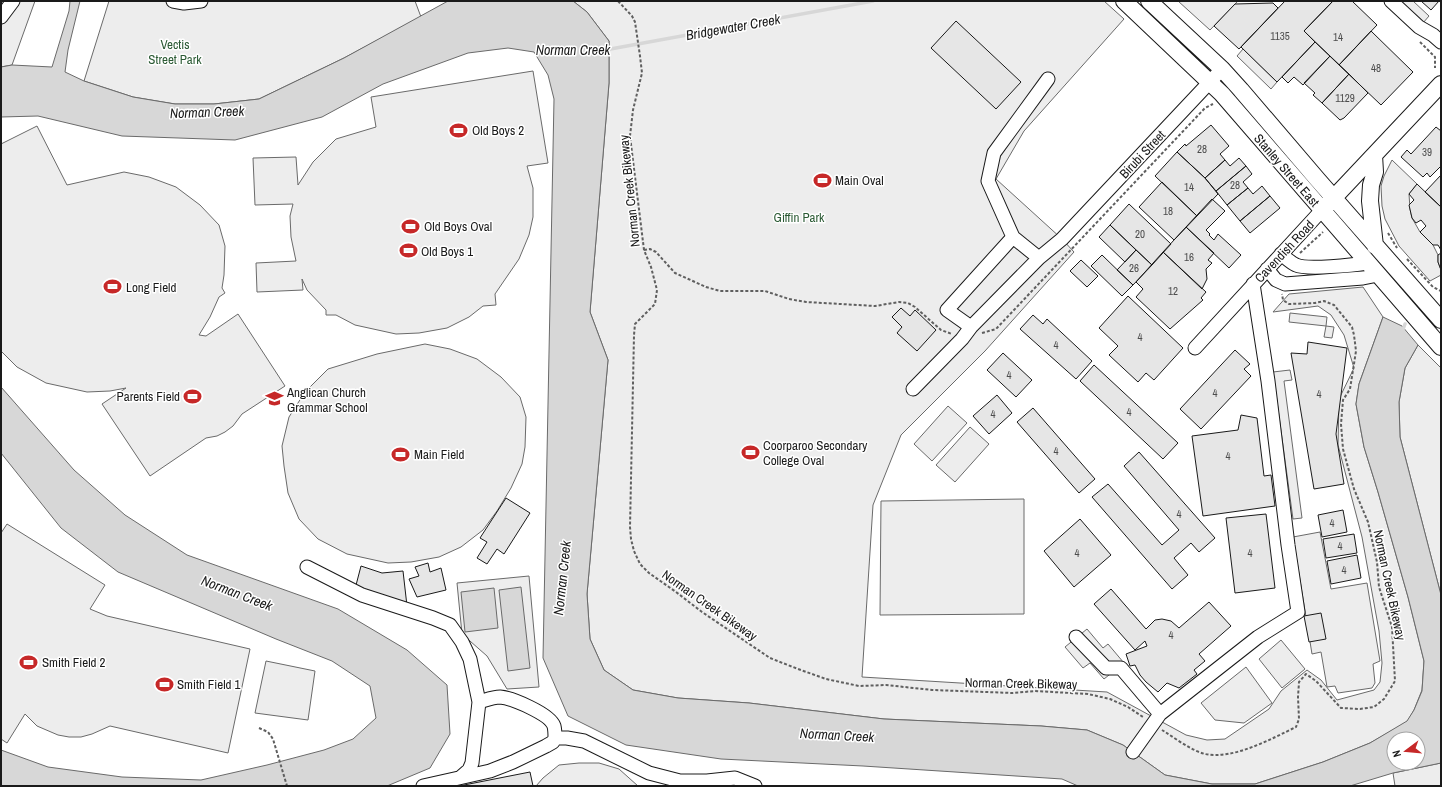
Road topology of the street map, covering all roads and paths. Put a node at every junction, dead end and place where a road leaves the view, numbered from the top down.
1 (13, 1) edge
2 (173, 1) edge
3 (201, 1) edge
4 (618, 1) edge
5 (1124, 1) edge
6 (1150, 1) edge
7 (1391, 1) edge
8 (1, 17) edge
9 (1441, 42) edge
10 (1222, 69) junction
11 (1048, 79) dead end
12 (1210, 82) junction
13 (1441, 84) edge
14 (1213, 104) dead end
15 (1374, 155) junction
16 (1333, 198) junction
17 (1322, 210) junction
18 (1385, 227) dead end
19 (1323, 230) dead end
20 (1014, 237) junction
21 (1376, 246) junction
22 (644, 250) junction
23 (1398, 250) dead end
24 (1281, 254) junction
25 (1403, 255) dead end
26 (1039, 258) junction
27 (1292, 263) junction
28 (1367, 263) junction
29 (1267, 269) junction
30 (1378, 275) junction
31 (1282, 283) junction
32 (1253, 284) junction
33 (1441, 291) edge
34 (1441, 320) edge
35 (971, 327) junction
36 (962, 339) junction
37 (1441, 347) edge
38 (1195, 348) dead end
39 (913, 389) dead end
40 (307, 567) dead end
41 (1076, 636) dead end
42 (474, 675) junction
43 (492, 698) junction
44 (479, 702) junction
45 (550, 719) junction
46 (1157, 719) junction
47 (259, 728) dead end
48 (556, 738) junction
49 (584, 741) junction
50 (1134, 752) dead end
51 (472, 756) junction
52 (494, 769) junction
53 (461, 778) junction
54 (286, 786) edge
55 (423, 786) edge
56 (756, 786) edge

1 - 8 street
2 - 3 street
4 - 22 path, Norman Creek Bikeway
5 - 12 main road, Stanley Street East
6 - 10 main road, Stanley Street East
7 - 9 street
10 - 12 street, Birubi Street
10 - 16 main road, Stanley Street East
11 - 20 street
12 - 17 main road, Stanley Street East
12 - 26 street, Birubi Street
13 - 15 main road, Cavendish Road
14 - 36 path
15 - 16 main road, Cavendish Road
15 - 21 main road
16 - 17 main road, Cavendish Road
16 - 21 main road, Stanley Street East
17 - 24 street, Cavendish Road
17 - 28 main road, Stanley Street East
18 - 23 path
19 - 27 path
20 - 26 street
20 - 35 street
21 - 34 main road, Stanley Street East
22 - 36 path
22 - 46 path, Norman Creek Bikeway
24 - 27 street
24 - 29 street, Cavendish Road
25 - 33 path
26 - 35 street, Birubi Street
27 - 28 street
28 - 30 main road, Stanley Street East
29 - 31 street
29 - 32 street, Cavendish Road
30 - 31 street
30 - 37 main road, Stanley Street East
31 - 46 path, Norman Creek Bikeway
32 - 38 street, Cavendish Road
32 - 46 street
35 - 36 street, Birubi Street
36 - 39 street, Birubi Street
40 - 42 street
41 - 46 street
42 - 43 street
42 - 44 street
43 - 44 street
43 - 45 street
44 - 51 street
45 - 48 street
45 - 49 street
46 - 50 street
47 - 54 path
48 - 49 street
48 - 52 street
49 - 56 street
51 - 52 street
51 - 53 street
52 - 53 street
53 - 55 street

